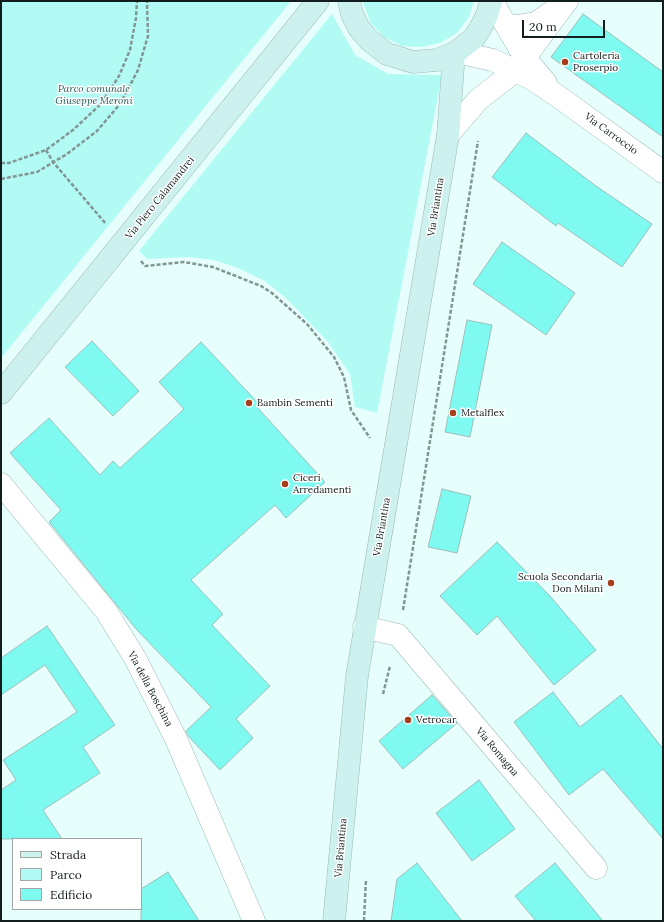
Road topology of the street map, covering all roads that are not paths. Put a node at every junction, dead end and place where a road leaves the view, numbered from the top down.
1 (318, 1) edge
2 (349, 1) edge
3 (491, 1) edge
4 (566, 2) edge
5 (506, 25) junction
6 (455, 52) junction
7 (520, 65) junction
8 (448, 135) junction
9 (663, 172) edge
10 (1, 393) edge
11 (1, 484) edge
12 (364, 627) junction
13 (596, 868) dead end
14 (254, 921) edge
15 (334, 921) edge

1 - 10 main road, Via Piero Calamandrei
2 - 6 main road
3 - 5 street
3 - 6 main road
4 - 5 street
4 - 7 street
5 - 7 street
6 - 7 street, Via Carroccio
6 - 8 main road, Via Briantina
7 - 8 street
7 - 9 street, Via Carroccio
8 - 12 main road, Via Briantina
11 - 14 street, Via della Boschina
12 - 13 street, Via Romagna
12 - 15 main road, Via Briantina

